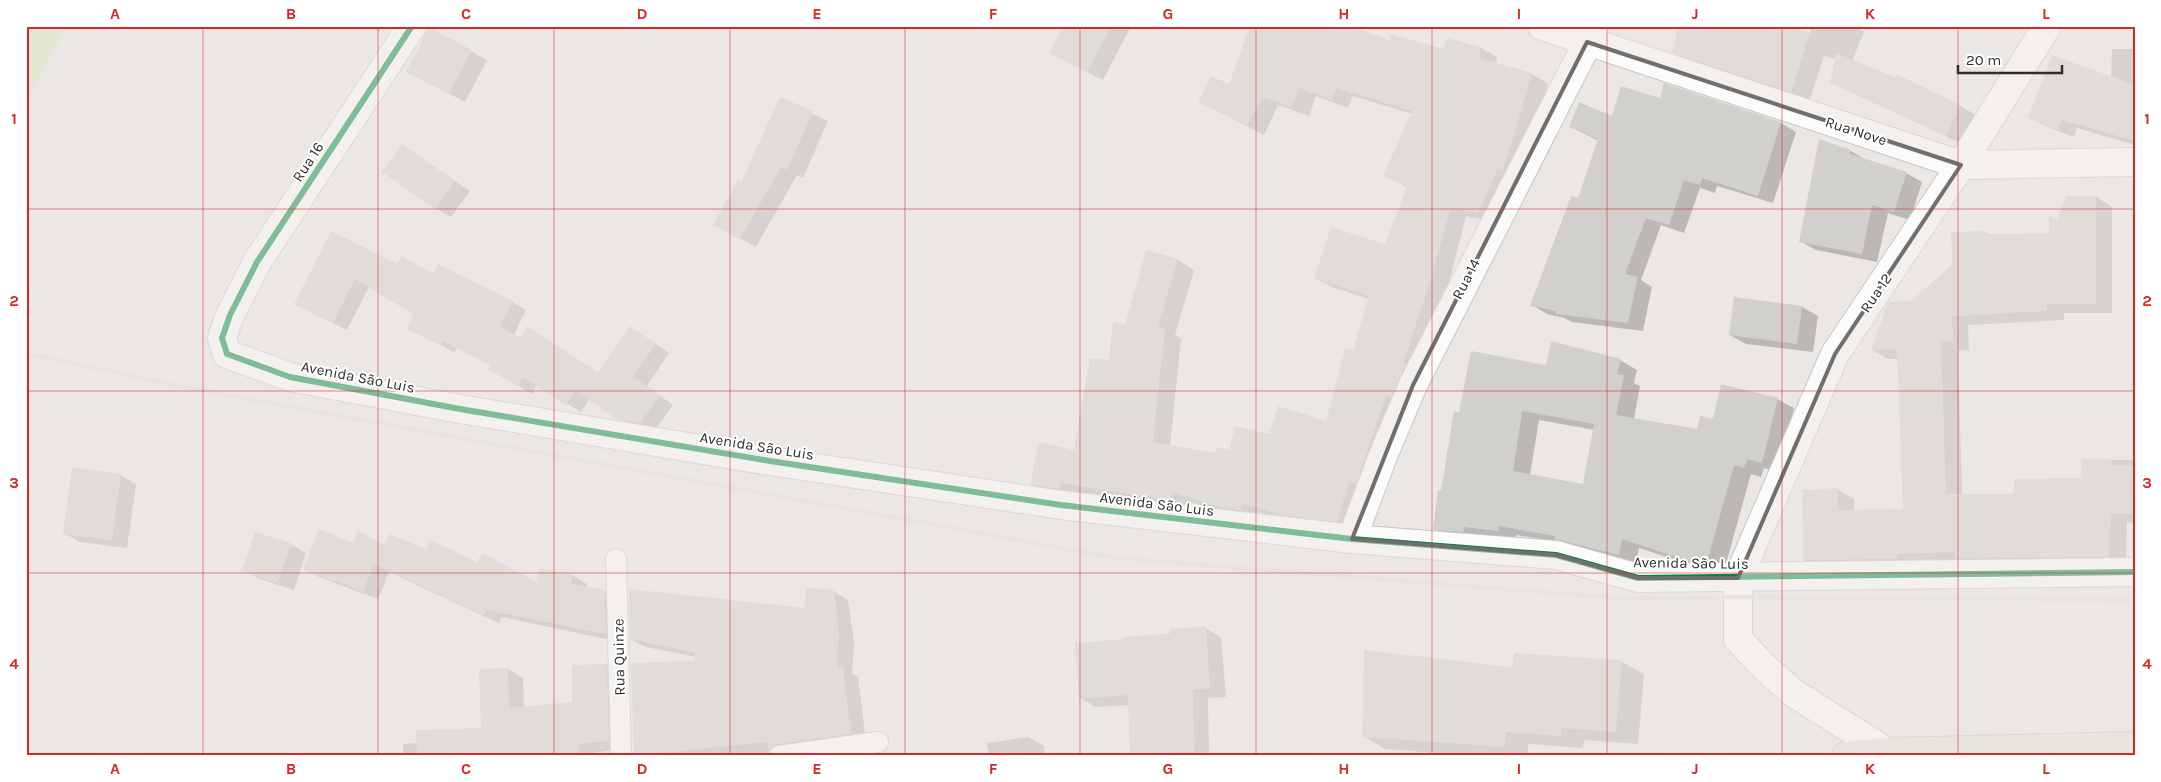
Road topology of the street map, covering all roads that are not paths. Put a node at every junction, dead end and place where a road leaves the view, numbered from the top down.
1 (412, 26) edge
2 (1542, 26) edge
3 (2048, 26) edge
4 (1591, 34) edge
5 (2135, 162) edge
6 (1961, 165) junction
7 (230, 315) joint
8 (1352, 539) junction
9 (616, 559) dead end
10 (2135, 572) edge
11 (1738, 578) junction
12 (878, 742) dead end
13 (2135, 746) edge
14 (1887, 752) junction
15 (621, 756) edge
16 (779, 756) edge
17 (1846, 756) edge

1 - 7 street, Rua 16
2 - 4 street, Rua Nove
3 - 6 street, Rua 12
4 - 6 street, Rua Nove
4 - 8 street, Rua 14
5 - 6 street, Rua Nove
6 - 11 street, Rua 12
7 - 8 street, Avenida São Luis
8 - 11 street, Avenida São Luis
9 - 15 lane, Rua Quinze
10 - 11 street, Avenida São Luis
11 - 14 street
12 - 16 lane
13 - 14 main road
14 - 17 main road

